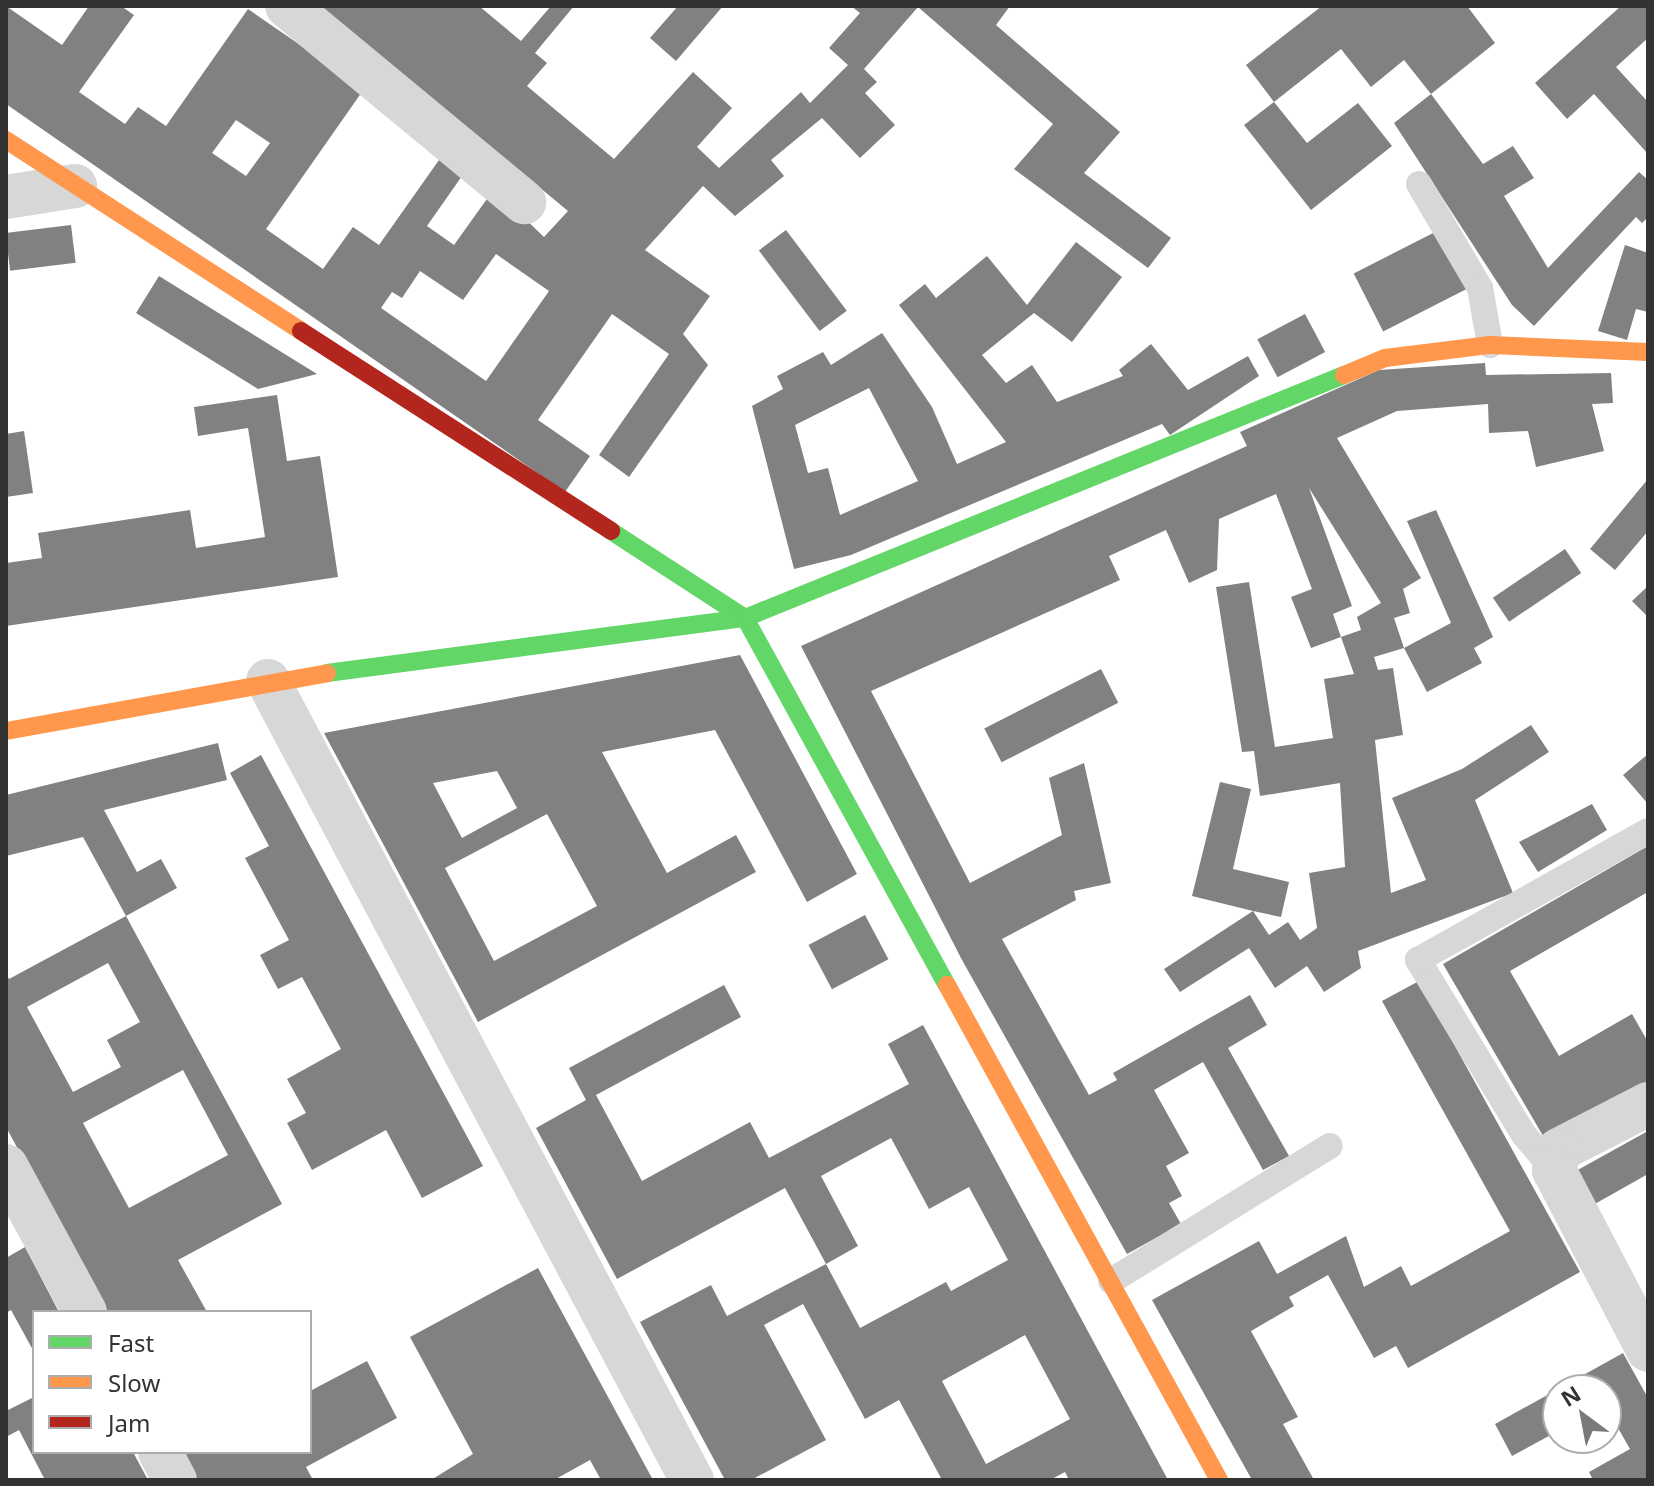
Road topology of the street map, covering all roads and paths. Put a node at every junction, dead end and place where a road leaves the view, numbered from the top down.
1 (287, 6) edge
2 (6, 140) edge
3 (1419, 184) dead end
4 (75, 186) junction
5 (6, 197) edge
6 (524, 202) dead end
7 (1490, 345) junction
8 (1648, 352) edge
9 (745, 618) junction
10 (268, 681) junction
11 (6, 731) edge
12 (1648, 831) edge
13 (1648, 1104) edge
14 (1330, 1146) dead end
15 (6, 1166) edge
16 (1554, 1170) junction
17 (21, 1230) edge
18 (1111, 1281) junction
19 (83, 1310) edge
20 (1648, 1350) edge
21 (161, 1454) edge
22 (175, 1480) edge
23 (692, 1480) edge
24 (1219, 1480) edge

1 - 6 street
2 - 4 street
3 - 7 lane
4 - 5 street
4 - 9 street
7 - 8 street
7 - 9 street
9 - 10 street
9 - 18 street
10 - 11 street
10 - 23 street
12 - 16 lane
13 - 16 street
14 - 18 lane
15 - 17 street
16 - 20 street
17 - 19 street
18 - 24 street
21 - 22 street

